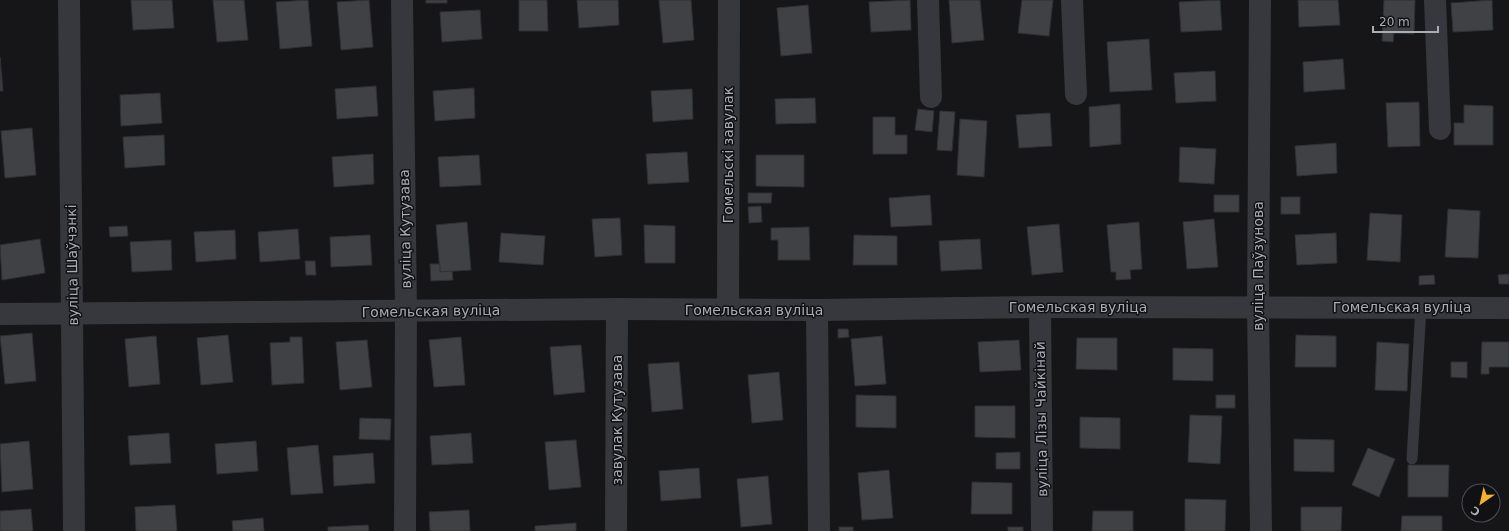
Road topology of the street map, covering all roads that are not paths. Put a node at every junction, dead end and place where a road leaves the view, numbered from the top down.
1 (69, 0) edge
2 (402, 0) edge
3 (729, 0) edge
4 (928, 0) edge
5 (1072, 0) edge
6 (1260, 0) edge
7 (1435, 0) edge
8 (1076, 94) dead end
9 (931, 97) dead end
10 (1440, 129) dead end
11 (1040, 307) junction
12 (1258, 307) junction
13 (1421, 307) junction
14 (1509, 308) edge
15 (617, 309) junction
16 (728, 309) junction
17 (817, 310) junction
18 (73, 312) junction
19 (406, 312) junction
20 (0, 314) edge
21 (1412, 459) dead end
22 (74, 531) edge
23 (404, 531) edge
24 (616, 531) edge
25 (819, 531) edge
26 (1042, 531) edge
27 (1261, 531) edge

1 - 18 street, вуліца Шаўчэнкі
2 - 19 street, вуліца Кутузава
3 - 16 street, Гомельскі завулак
4 - 9 street
5 - 8 street
6 - 12 street, вуліца Паўзунова
7 - 10 street
11 - 12 street, Гомельская вуліца
11 - 17 street, Гомельская вуліца
11 - 26 street, вуліца Лізы Чайкінай
12 - 13 street, Гомельская вуліца
12 - 27 street, вуліца Паўзунова
13 - 14 street, Гомельская вуліца
13 - 21 lane
15 - 16 street, Гомельская вуліца
15 - 19 street, Гомельская вуліца
15 - 24 street, завулак Кутузава
16 - 17 street, Гомельская вуліца
17 - 25 street
18 - 19 street, Гомельская вуліца
18 - 20 street, Гомельская вуліца
18 - 22 street, вуліца Шаўчэнкі
19 - 23 street, вуліца Кутузава

